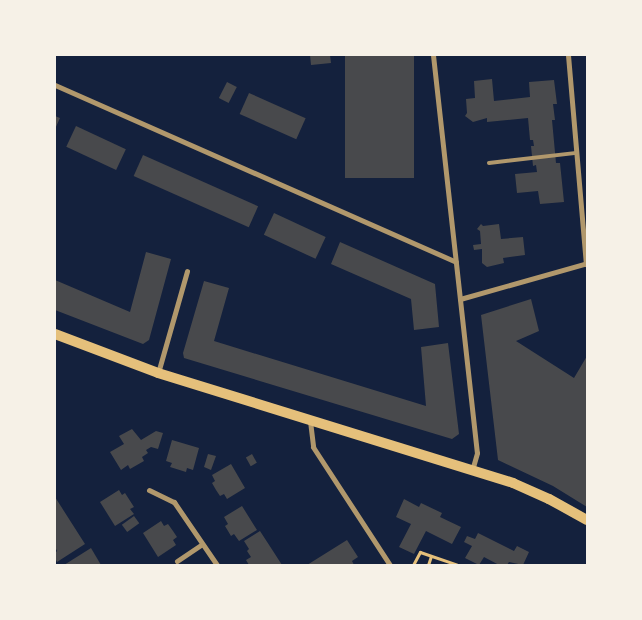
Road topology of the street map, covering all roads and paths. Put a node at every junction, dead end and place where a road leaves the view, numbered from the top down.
1 (433, 55) edge
2 (568, 55) edge
3 (55, 85) edge
4 (576, 153) junction
5 (489, 163) dead end
6 (456, 262) junction
7 (586, 263) edge
8 (187, 271) dead end
9 (460, 299) junction
10 (55, 334) edge
11 (158, 373) junction
12 (310, 420) junction
13 (472, 471) junction
14 (149, 490) dead end
15 (587, 520) edge
16 (202, 544) junction
17 (431, 556) junction
18 (177, 560) dead end
19 (217, 565) edge
20 (390, 565) edge
21 (413, 565) edge
22 (428, 565) edge
23 (457, 565) edge

1 - 6 street
2 - 4 street
3 - 6 street
4 - 5 lane
4 - 7 street
6 - 9 street
7 - 9 street
8 - 11 street
9 - 13 street
10 - 11 main road
11 - 12 main road
12 - 13 main road
12 - 20 street
13 - 15 main road
14 - 16 street
16 - 18 street
16 - 19 street
17 - 21 path
17 - 22 path
17 - 23 path

